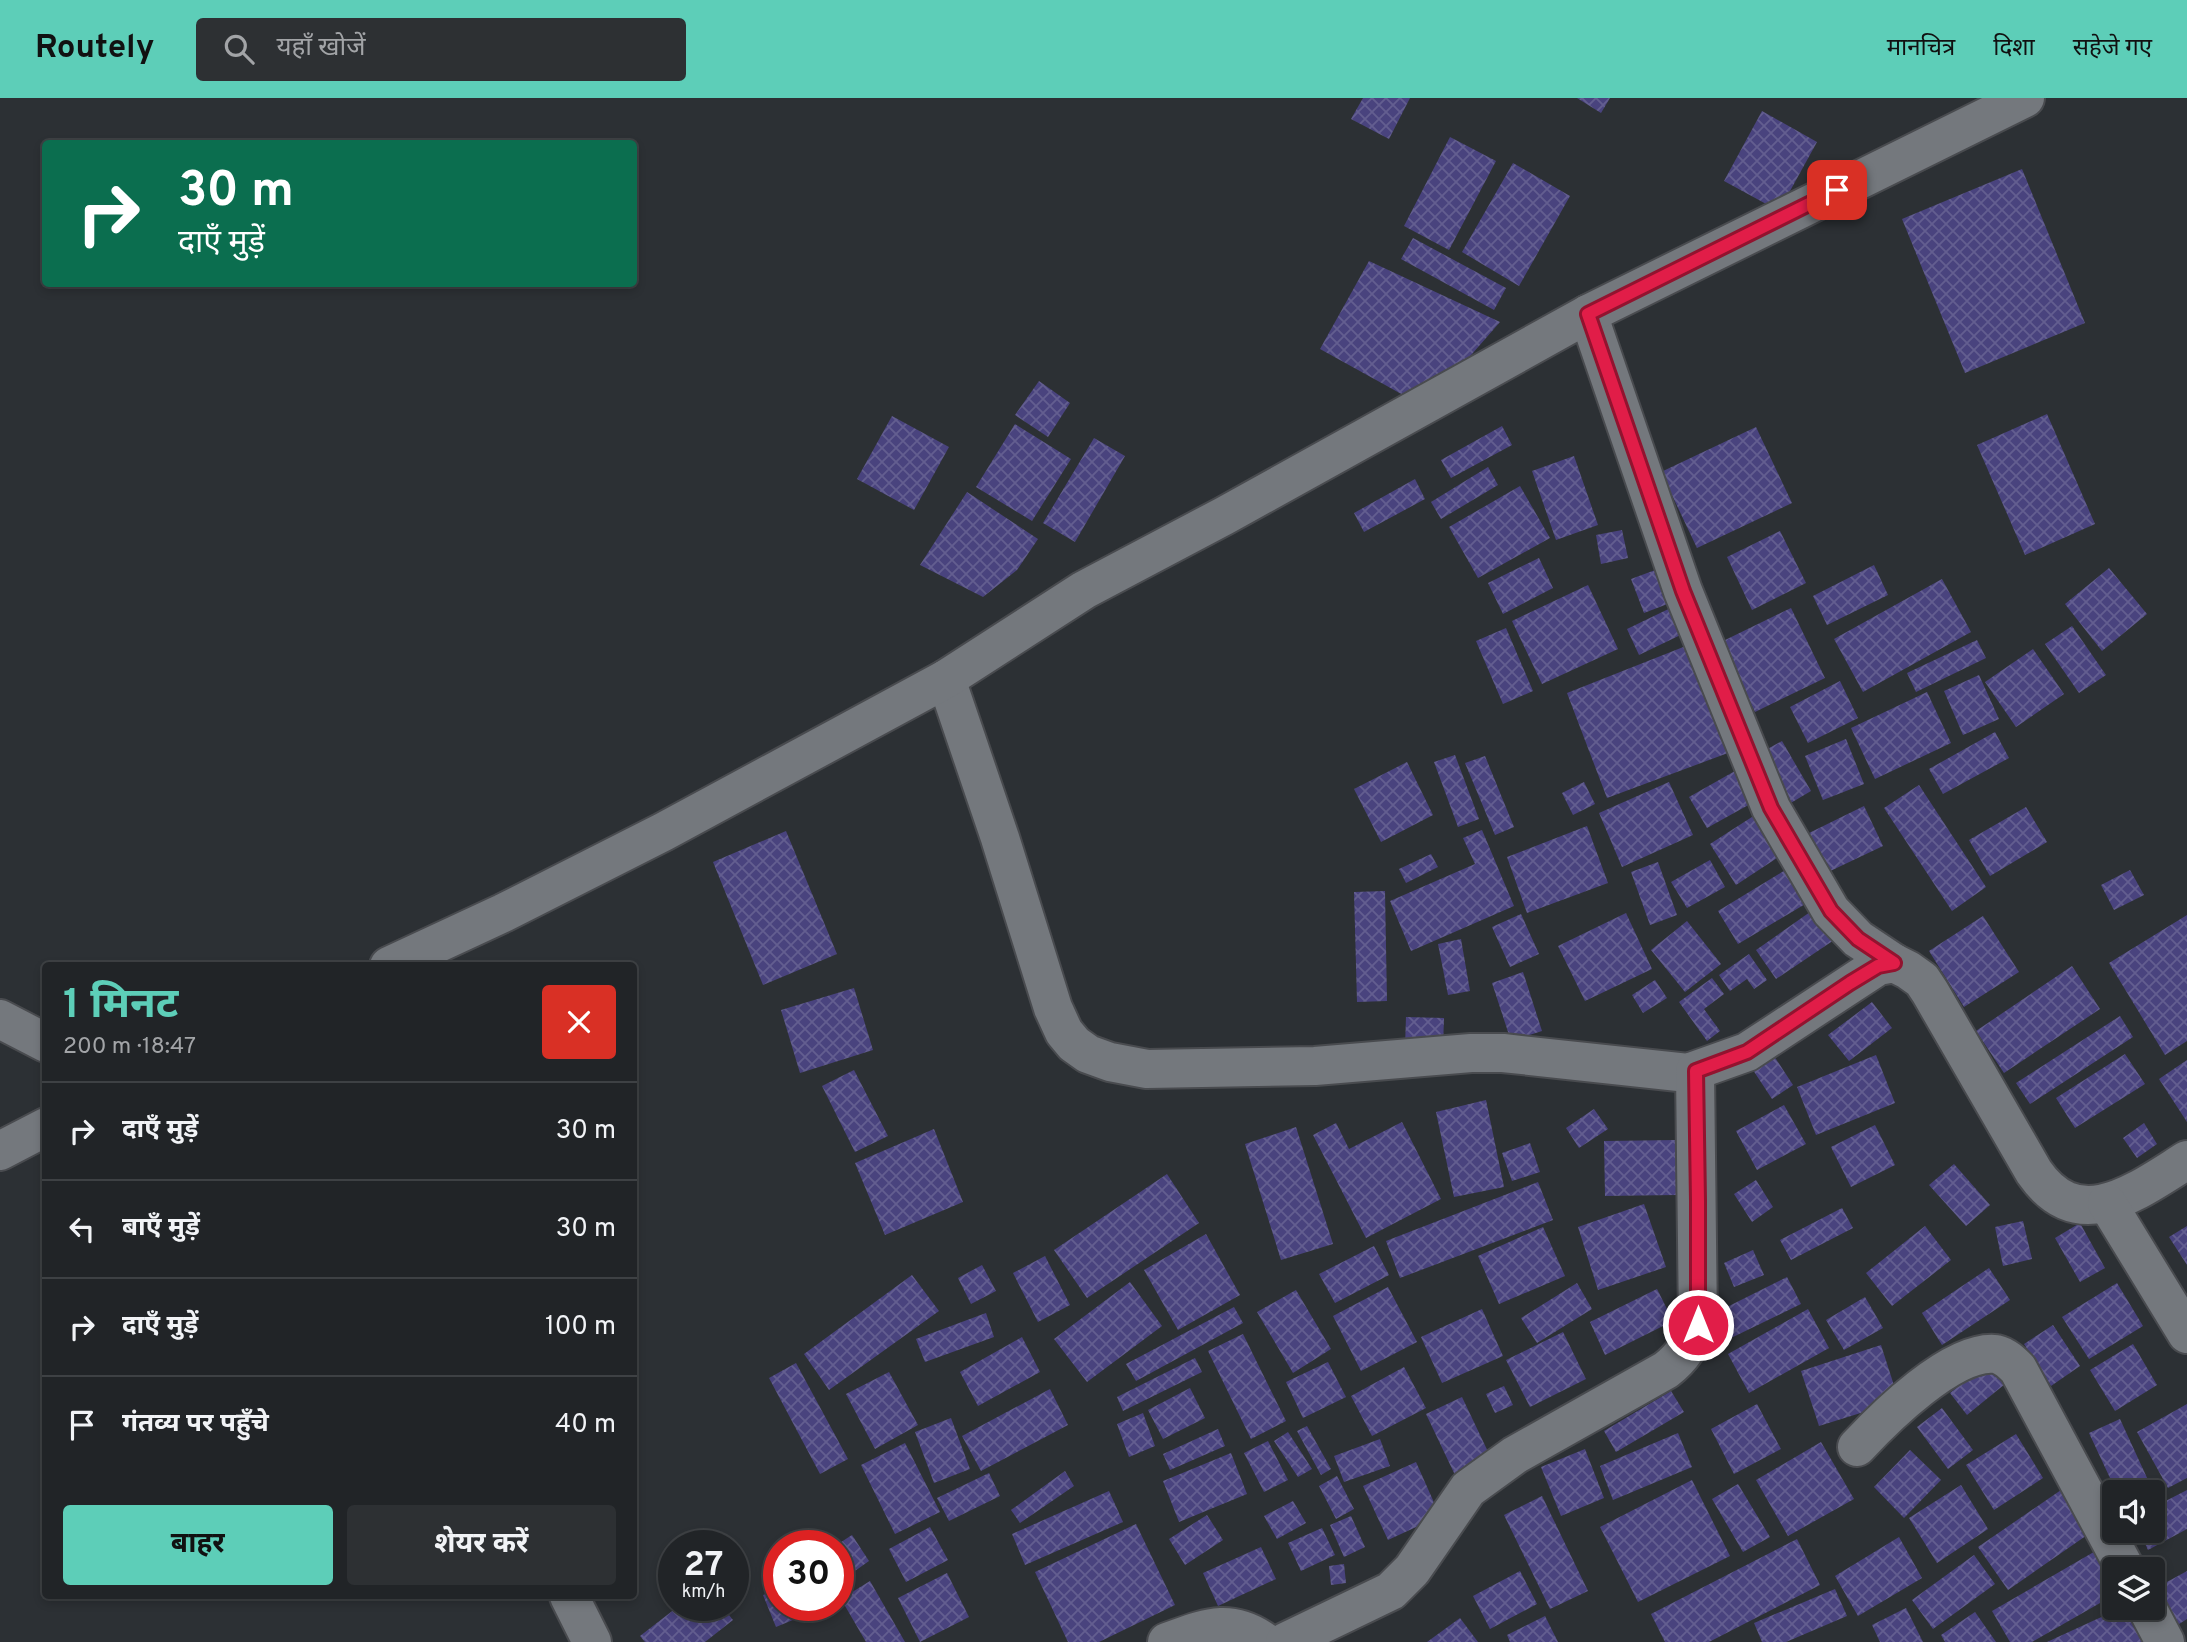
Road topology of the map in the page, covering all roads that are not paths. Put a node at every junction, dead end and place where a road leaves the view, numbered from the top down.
1 (2025, 98) edge
2 (1588, 314) junction
3 (946, 679) junction
4 (398, 962) edge
5 (1894, 963) junction
6 (0, 1019) edge
7 (42, 1041) edge
8 (1696, 1071) junction
9 (42, 1129) edge
10 (0, 1151) edge
11 (2187, 1160) edge
12 (2107, 1203) junction
13 (2187, 1334) edge
14 (1857, 1447) dead end
15 (2119, 1557) edge
16 (570, 1599) edge
17 (2153, 1620) edge
18 (592, 1642) edge
19 (1167, 1642) edge
20 (1265, 1642) edge
21 (1285, 1642) edge
22 (2165, 1642) edge

1 - 2 street
2 - 3 street
2 - 5 street
3 - 4 street
3 - 8 street
5 - 8 street
5 - 12 street
6 - 7 street
8 - 21 street
9 - 10 street
11 - 12 street
12 - 13 street
14 - 15 street
16 - 18 street
17 - 22 street
19 - 20 street

